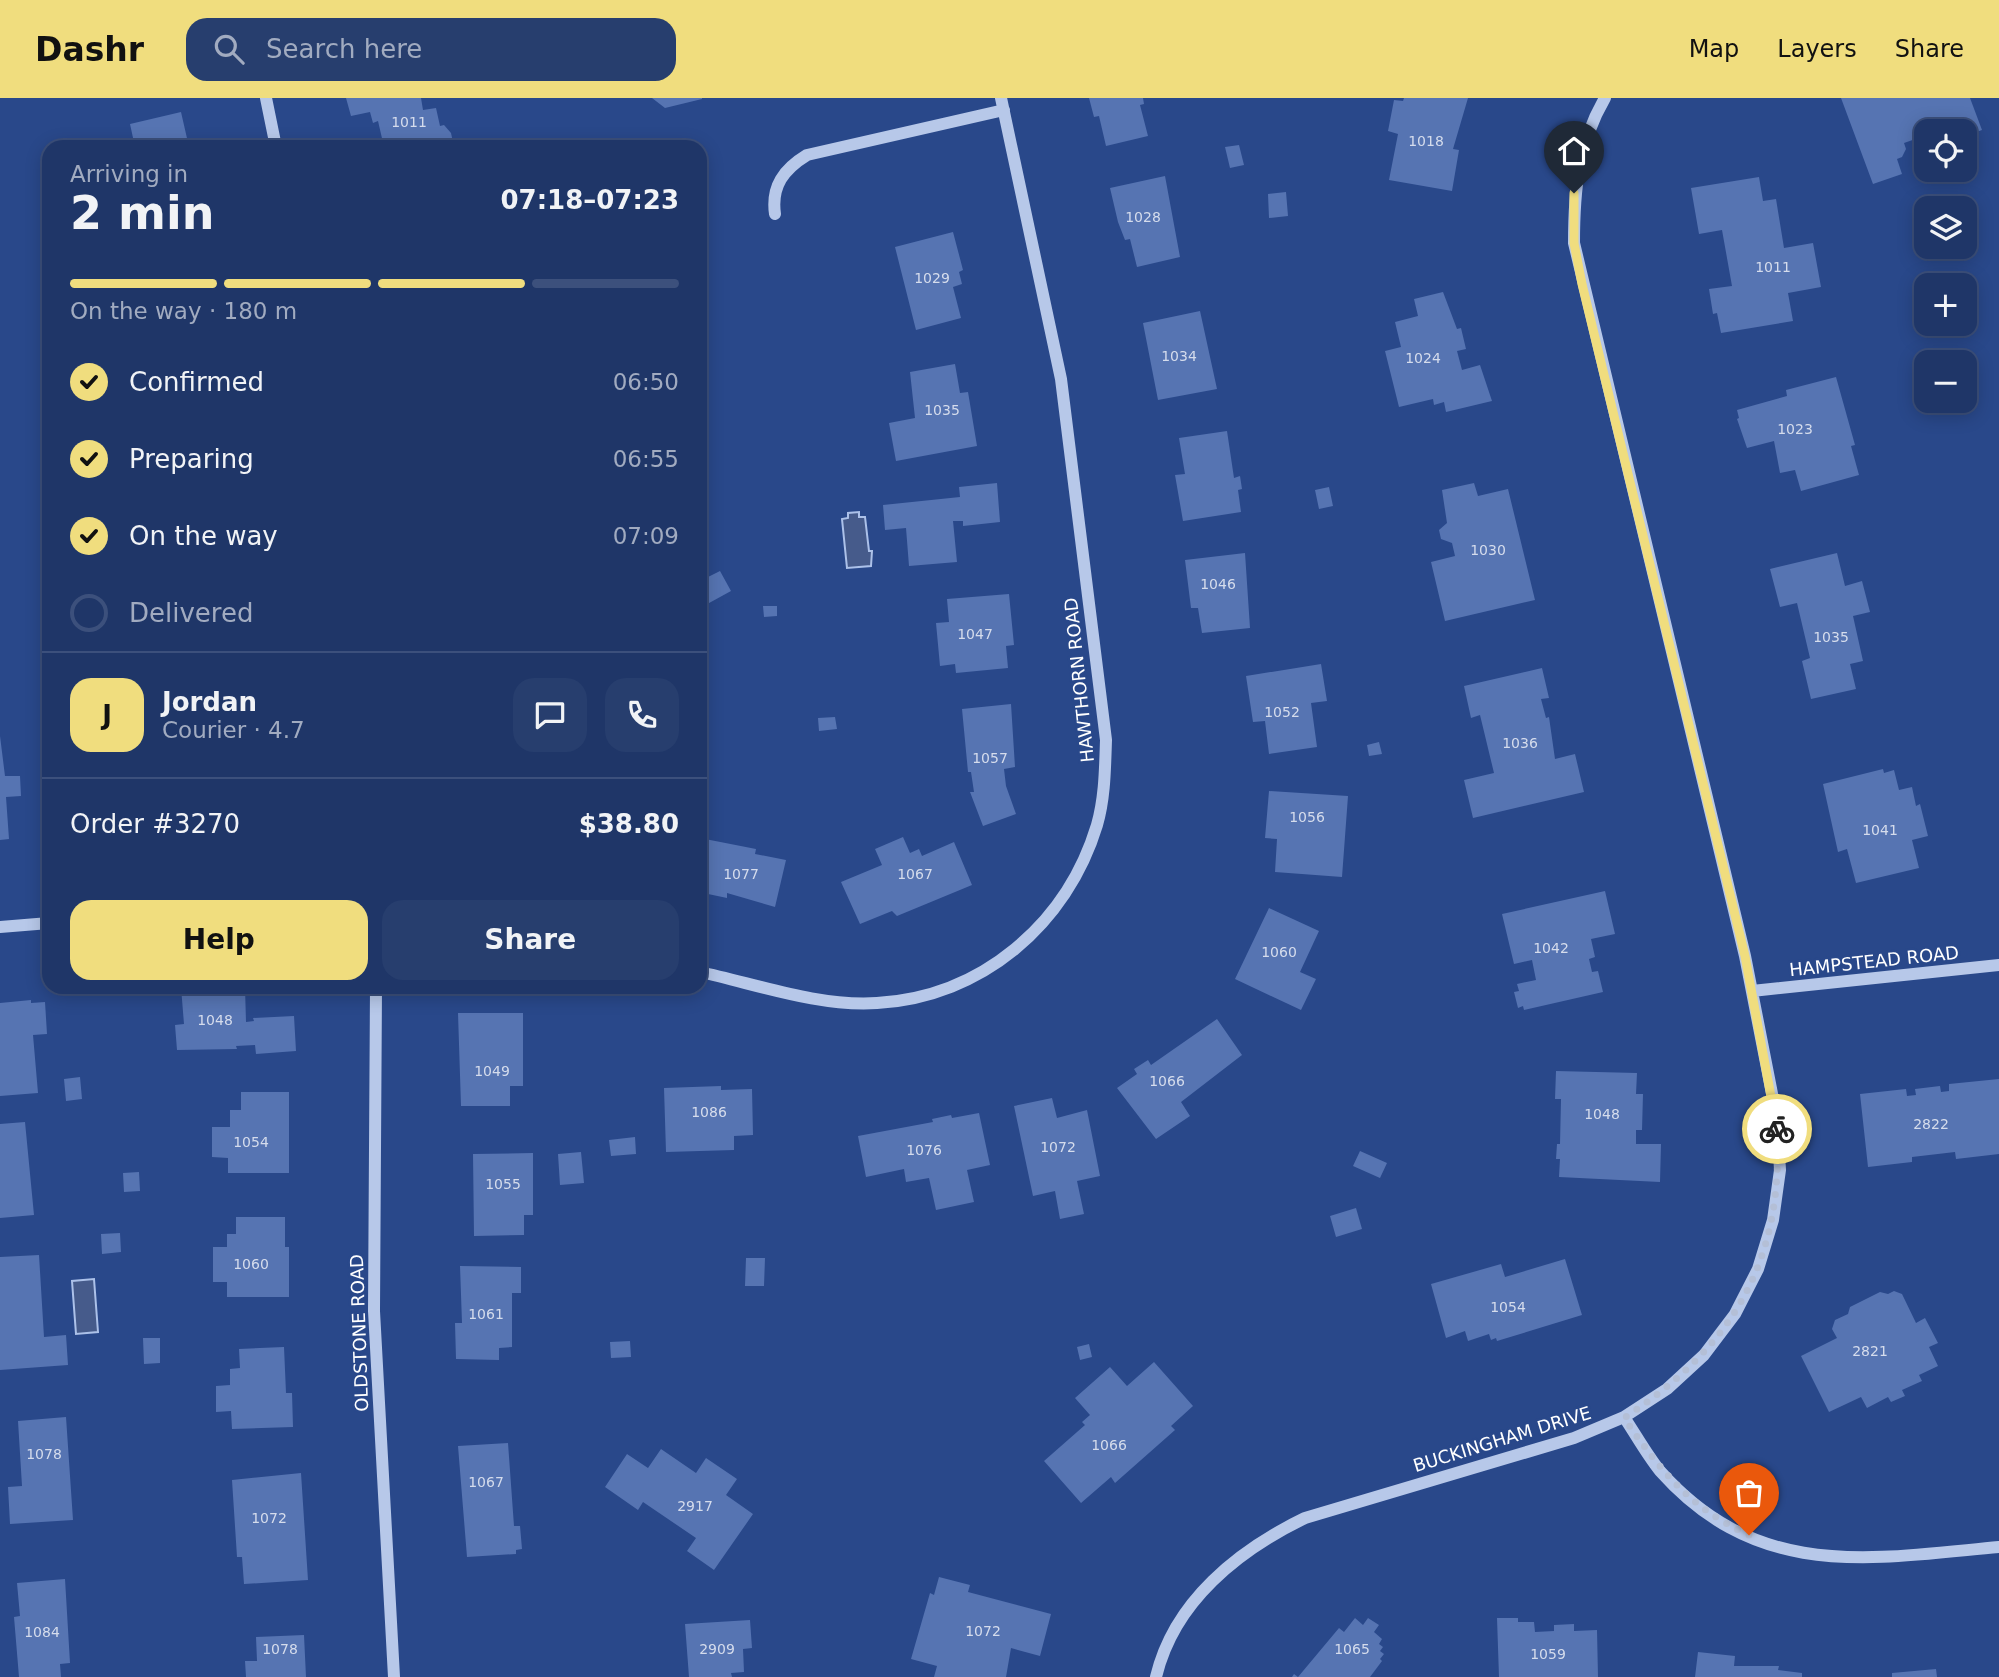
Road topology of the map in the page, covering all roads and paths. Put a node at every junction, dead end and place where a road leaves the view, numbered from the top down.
1 (266, 98) edge
2 (1605, 98) edge
3 (1003, 104) edge
4 (275, 140) edge
5 (775, 214) dead end
6 (42, 924) edge
7 (0, 928) edge
8 (1999, 965) edge
9 (707, 974) edge
10 (1752, 991) junction
11 (376, 994) edge
12 (1624, 1418) junction
13 (1999, 1547) edge
14 (394, 1677) edge
15 (1156, 1677) edge

1 - 4 street
2 - 10 street, BUCKINGHAM DRIVE
3 - 5 street
3 - 9 street, HAWTHORN ROAD
6 - 7 street
8 - 10 street, HAMPSTEAD ROAD
10 - 12 street, BUCKINGHAM DRIVE
11 - 14 street, OLDSTONE ROAD
12 - 13 street
12 - 15 street, BUCKINGHAM DRIVE

